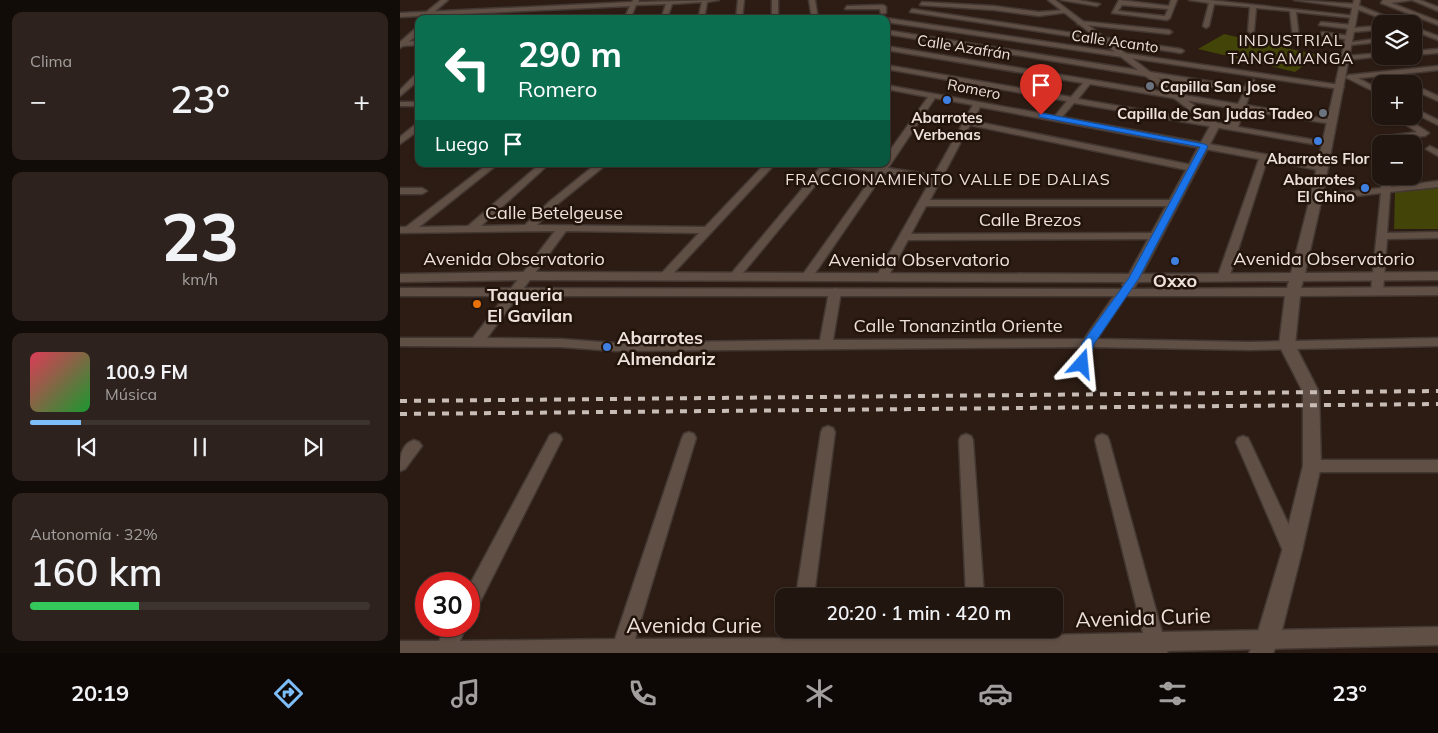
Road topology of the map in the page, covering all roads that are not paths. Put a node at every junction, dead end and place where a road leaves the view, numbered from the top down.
1 (445, 0) edge
2 (454, 0) edge
3 (532, 0) edge
4 (567, 0) edge
5 (705, 0) edge
6 (716, 0) edge
7 (740, 0) edge
8 (775, 0) edge
9 (812, 0) edge
10 (845, 0) edge
11 (1050, 0) edge
12 (1064, 0) edge
13 (1174, 0) edge
14 (1192, 0) edge
15 (1297, 0) edge
16 (1409, 0) edge
17 (1415, 0) edge
18 (670, 1) edge
19 (1121, 1) edge
20 (635, 2) edge
21 (1212, 2) junction
22 (1374, 2) dead end
23 (1383, 2) junction
24 (599, 3) edge
25 (922, 4) dead end
26 (1022, 4) dead end
27 (1097, 4) dead end
28 (492, 5) dead end
29 (1253, 6) junction
30 (561, 7) junction
31 (1171, 8) junction
32 (524, 9) junction
33 (1438, 9) edge
34 (1293, 10) junction
35 (487, 11) junction
36 (912, 11) dead end
37 (593, 12) dead end
38 (1066, 12) junction
39 (438, 13) junction
40 (557, 13) dead end
41 (1024, 13) junction
42 (1039, 14) junction
43 (400, 15) edge
44 (431, 15) edge
45 (433, 15) edge
46 (483, 15) edge
47 (519, 15) edge
48 (629, 15) edge
49 (665, 15) edge
50 (702, 15) edge
51 (739, 15) edge
52 (776, 15) edge
53 (814, 15) edge
54 (884, 15) edge
55 (415, 16) edge
56 (1100, 16) dead end
57 (1354, 18) edge
58 (890, 19) edge
59 (1076, 20) junction
60 (1134, 20) dead end
61 (1372, 20) edge
62 (1040, 22) dead end
63 (1438, 23) edge
64 (1094, 24) junction
65 (1321, 24) dead end
66 (415, 26) edge
67 (1173, 26) dead end
68 (1206, 26) dead end
69 (1372, 26) edge
70 (1130, 28) junction
71 (1038, 29) junction
72 (1251, 31) dead end
73 (1169, 32) junction
74 (1422, 32) edge
75 (415, 33) edge
76 (890, 33) edge
77 (1372, 33) edge
78 (1322, 34) dead end
79 (1435, 37) edge
80 (1009, 38) junction
81 (1125, 38) dead end
82 (1296, 38) dead end
83 (1422, 38) edge
84 (1101, 40) junction
85 (1169, 41) dead end
86 (401, 42) edge
87 (415, 43) edge
88 (890, 49) edge
89 (994, 50) junction
90 (1181, 50) dead end
91 (1438, 51) edge
92 (1422, 52) edge
93 (1120, 55) junction
94 (1372, 57) edge
95 (1346, 58) junction
96 (978, 64) junction
97 (890, 68) edge
98 (1438, 68) edge
99 (972, 69) dead end
100 (1425, 70) junction
101 (1385, 73) junction
102 (1148, 74) junction
103 (1254, 74) junction
104 (1389, 75) edge
105 (1346, 76) junction
106 (1438, 76) edge
107 (415, 79) edge
108 (415, 81) edge
109 (400, 82) edge
110 (1088, 82) junction
111 (1340, 87) junction
112 (890, 89) edge
113 (1372, 89) edge
114 (1248, 90) junction
115 (1422, 91) edge
116 (400, 94) edge
117 (939, 94) junction
118 (1178, 97) junction
119 (1438, 99) edge
120 (1073, 100) junction
121 (400, 104) edge
122 (415, 104) edge
123 (978, 104) junction
124 (1241, 107) junction
125 (1422, 114) edge
126 (1057, 118) junction
127 (967, 122) junction
128 (1332, 122) junction
129 (1438, 123) edge
130 (1215, 125) junction
131 (415, 128) edge
132 (1233, 128) junction
133 (400, 129) edge
134 (415, 130) edge
135 (400, 141) edge
136 (1328, 145) junction
137 (1204, 146) junction
138 (890, 157) edge
139 (1264, 157) junction
140 (890, 166) edge
141 (490, 167) edge
142 (542, 167) edge
143 (598, 167) edge
144 (767, 167) edge
145 (826, 167) edge
146 (883, 167) edge
147 (1192, 168) junction
148 (1323, 168) junction
149 (936, 178) junction
150 (1438, 184) edge
151 (1386, 185) edge
152 (1386, 190) junction
153 (400, 191) edge
154 (422, 191) dead end
155 (1316, 198) junction
156 (922, 203) junction
157 (1174, 203) junction
158 (563, 228) junction
159 (471, 229) junction
160 (527, 229) junction
161 (404, 230) edge
162 (707, 230) junction
163 (1438, 235) edge
164 (1157, 236) junction
165 (1382, 236) junction
166 (904, 237) junction
167 (527, 276) junction
168 (637, 276) junction
169 (1438, 276) edge
170 (664, 277) junction
171 (734, 277) junction
172 (772, 277) junction
173 (807, 277) junction
174 (882, 277) junction
175 (1380, 277) junction
176 (400, 278) edge
177 (1134, 278) junction
178 (1223, 278) junction
179 (1296, 284) junction
180 (1438, 291) edge
181 (400, 292) edge
182 (516, 292) junction
183 (629, 292) junction
184 (768, 292) junction
185 (835, 292) junction
186 (1377, 292) junction
187 (1122, 293) junction
188 (400, 342) edge
189 (477, 342) junction
190 (1438, 342) edge
191 (1088, 343) junction
192 (826, 344) junction
193 (1287, 345) junction
194 (1082, 364) dead end
195 (828, 432) dead end
196 (688, 438) dead end
197 (555, 439) dead end
198 (966, 440) dead end
199 (1102, 440) dead end
200 (1243, 442) dead end
201 (414, 446) dead end
202 (400, 465) edge
203 (1312, 466) junction
204 (1438, 466) edge
205 (1292, 551) junction
206 (480, 583) edge
207 (806, 588) edge
208 (975, 588) edge
209 (1438, 636) edge
210 (452, 637) edge
211 (800, 638) edge
212 (978, 642) edge
213 (1264, 645) edge
214 (1157, 647) edge
215 (622, 649) junction
216 (400, 651) edge
217 (444, 652) edge

1 - 44 street
2 - 39 street
3 - 32 street
4 - 30 street
5 - 6 street
5 - 18 street
5 - 50 street
7 - 51 street
8 - 52 street
9 - 53 street
10 - 54 street, Calle Acanto
11 - 38 street
12 - 27 street
13 - 31 street
14 - 21 street
15 - 57 street
16 - 23 street
17 - 33 street
18 - 20 street
18 - 49 street
19 - 31 street
19 - 31 street
20 - 24 street
20 - 48 street
21 - 29 street
21 - 68 street
22 - 23 street
23 - 63 street
24 - 30 street
24 - 37 street
25 - 41 street
26 - 41 street
28 - 35 street
29 - 34 street
29 - 72 street
30 - 32 street
30 - 40 street
32 - 35 street
32 - 47 street
34 - 57 street
34 - 82 street
35 - 39 street
35 - 46 street
36 - 71 street
38 - 42 street
38 - 59 street
39 - 45 street
41 - 42 street
42 - 59 street
43 - 55 street
56 - 64 street
57 - 61 street
57 - 65 street
57 - 69 street
57 - 77 street
57 - 78 street
57 - 95 street
58 - 80 street, Calle Acanto
59 - 64 street
59 - 84 street
60 - 70 street
62 - 71 street
64 - 70 street
66 - 86 street
67 - 73 street
70 - 73 street
70 - 81 street
71 - 84 street
73 - 85 street
74 - 79 street
75 - 86 street
76 - 89 street
79 - 83 street
80 - 89 street
80 - 93 street, Calle Acanto
84 - 90 street
84 - 93 street
86 - 87 street
88 - 96 street, Calle Azafrán
89 - 96 street
89 - 102 street
91 - 92 street
93 - 102 street
93 - 103 street, Calle Acanto
94 - 95 street
95 - 105 street
96 - 99 street
96 - 110 street, Calle Azafrán
97 - 120 street
98 - 100 street
100 - 101 street
100 - 106 street
101 - 104 street
101 - 105 street
102 - 114 street
102 - 118 street
103 - 111 street, Calle Acanto
103 - 114 street
105 - 111 street
105 - 113 street
107 - 109 street
108 - 116 street
110 - 118 street, Calle Azafrán
110 - 120 street
111 - 128 street
112 - 117 street, Romero
114 - 124 street
115 - 119 street
117 - 123 street, Romero
117 - 138 street
118 - 124 street, Calle Azafrán
118 - 130 street
120 - 126 street
120 - 130 street
121 - 122 street
123 - 126 street, Romero
123 - 127 street
124 - 128 street, Calle Azafrán
124 - 132 street
125 - 129 street
126 - 137 street, Romero
127 - 147 street
127 - 149 street
128 - 136 street
130 - 132 street
130 - 137 street
131 - 133 street
132 - 136 street
134 - 135 street
136 - 148 street
137 - 139 street, Romero
137 - 147 street
139 - 148 street, Romero
139 - 178 street
140 - 149 street
141 - 161 street
142 - 159 street
143 - 160 street
144 - 162 street
145 - 171 street
146 - 173 street
147 - 157 street
148 - 155 street
149 - 156 street
150 - 152 street
151 - 152 street
152 - 155 street
152 - 165 street
153 - 154 street
155 - 179 street
156 - 157 street
156 - 166 street
157 - 164 street
158 - 160 street, Calle Betelgeuse
158 - 162 street, Calle Betelgeuse
158 - 167 street
159 - 160 street, Calle Betelgeuse
159 - 161 street, Calle Betelgeuse
162 - 170 street
163 - 165 street
164 - 166 street, Calle Brezos
164 - 177 street
165 - 175 street
166 - 174 street
167 - 168 street, Avenida Observatorio
167 - 176 street, Avenida Observatorio
167 - 182 street
168 - 170 street, Avenida Observatorio
168 - 183 street
169 - 175 street, Avenida Observatorio
170 - 171 street, Avenida Observatorio
171 - 172 street, Avenida Observatorio
172 - 173 street, Avenida Observatorio
172 - 184 street
173 - 174 street, Avenida Observatorio
174 - 177 street, Avenida Observatorio
175 - 179 street, Avenida Observatorio
175 - 186 street
177 - 178 street, Avenida Observatorio
177 - 187 street
178 - 179 street, Avenida Observatorio
179 - 186 street, Avenida Observatorio
179 - 187 street, Avenida Observatorio
179 - 193 street
180 - 186 street, Avenida Observatorio
181 - 182 street, Avenida Observatorio
182 - 183 street, Avenida Observatorio
182 - 189 street
183 - 184 street, Avenida Observatorio
184 - 185 street, Avenida Observatorio
185 - 187 street, Avenida Observatorio
185 - 192 street
187 - 191 street
188 - 189 street, Calle Tonanzintla Oriente
189 - 192 street, Calle Tonanzintla Oriente
190 - 193 street, Calle Tonanzintla Oriente
191 - 192 street, Calle Tonanzintla Oriente
191 - 193 street, Calle Tonanzintla Oriente
191 - 194 street
193 - 203 street
195 - 207 street
196 - 215 street
197 - 206 street
198 - 208 street
199 - 214 street
200 - 205 street
201 - 202 street
203 - 204 street
203 - 205 street
205 - 213 street
209 - 213 street, Avenida Curie
210 - 217 street
211 - 212 street, Avenida Curie
211 - 215 street, Avenida Curie
212 - 214 street, Avenida Curie
213 - 214 street, Avenida Curie
215 - 217 street, Avenida Curie
216 - 217 street, Avenida Curie

